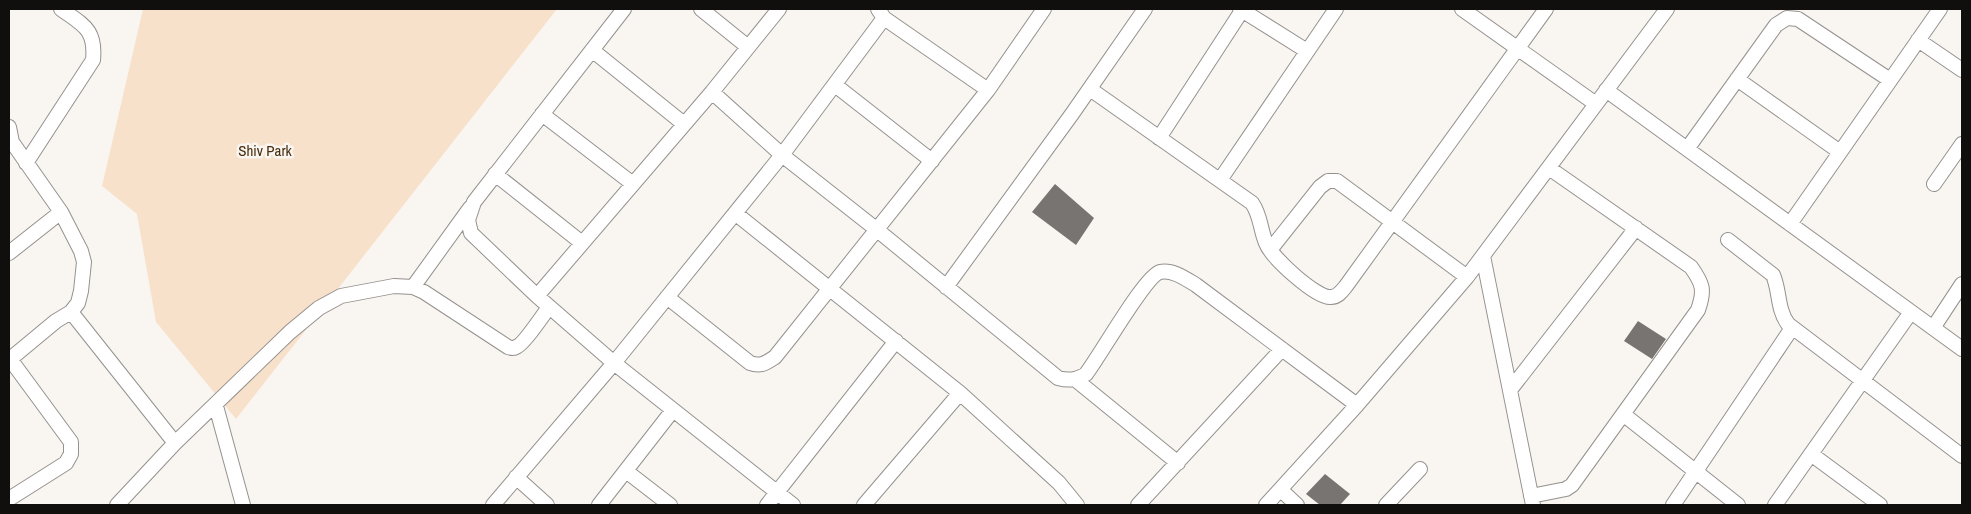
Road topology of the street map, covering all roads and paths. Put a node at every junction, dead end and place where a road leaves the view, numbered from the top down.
1 (61, 9) edge
2 (624, 9) edge
3 (701, 9) edge
4 (779, 9) edge
5 (1044, 9) edge
6 (1145, 9) edge
7 (1242, 9) edge
8 (1336, 9) edge
9 (1462, 9) edge
10 (1546, 9) edge
11 (1667, 9) edge
12 (1940, 9) edge
13 (881, 13) edge
14 (1918, 40) junction
15 (748, 47) junction
16 (1517, 48) junction
17 (592, 50) junction
18 (1308, 51) junction
19 (1962, 70) edge
20 (1737, 79) junction
21 (1890, 80) junction
22 (835, 85) junction
23 (1090, 89) junction
24 (988, 90) junction
25 (1606, 90) junction
26 (712, 92) junction
27 (1596, 104) junction
28 (542, 114) junction
29 (684, 124) junction
30 (9, 127) edge
31 (1159, 138) junction
32 (1687, 149) junction
33 (1961, 149) edge
34 (1840, 152) junction
35 (782, 155) junction
36 (932, 161) junction
37 (26, 162) junction
38 (1549, 168) junction
39 (495, 174) junction
40 (1220, 180) junction
41 (633, 184) junction
42 (1934, 184) dead end
43 (474, 202) junction
44 (61, 212) junction
45 (735, 213) junction
46 (1393, 223) junction
47 (1790, 224) junction
48 (1636, 228) junction
49 (876, 229) junction
50 (1728, 240) dead end
51 (582, 243) junction
52 (1270, 250) junction
53 (9, 253) edge
54 (1483, 256) junction
55 (1467, 276) junction
56 (1962, 284) edge
57 (413, 287) junction
58 (946, 287) junction
59 (830, 289) junction
60 (537, 296) junction
61 (667, 297) junction
62 (549, 307) junction
63 (71, 312) junction
64 (1910, 312) junction
65 (1792, 328) junction
66 (1933, 328) junction
67 (896, 341) junction
68 (1282, 349) junction
69 (1962, 350) edge
70 (9, 360) edge
71 (614, 363) junction
72 (1076, 380) junction
73 (1862, 380) junction
74 (1510, 390) junction
75 (960, 393) junction
76 (1357, 405) junction
77 (216, 406) junction
78 (673, 410) junction
79 (1623, 414) junction
80 (175, 443) junction
81 (1811, 454) junction
82 (1962, 456) edge
83 (1178, 462) junction
84 (1420, 469) dead end
85 (626, 471) junction
86 (1695, 471) junction
87 (516, 478) junction
88 (1281, 490) junction
89 (778, 493) junction
90 (9, 499) edge
91 (1532, 500) edge
92 (116, 505) edge
93 (243, 505) edge
94 (493, 505) edge
95 (547, 505) edge
96 (599, 505) edge
97 (670, 505) edge
98 (767, 505) edge
99 (793, 505) edge
100 (864, 505) edge
101 (1077, 505) edge
102 (1138, 505) edge
103 (1266, 505) edge
104 (1298, 505) edge
105 (1386, 505) edge
106 (1673, 505) edge
107 (1738, 505) edge
108 (1775, 505) edge
109 (1880, 505) edge

1 - 37 street
2 - 17 street
3 - 15 street
4 - 15 street
5 - 24 street
6 - 23 street
7 - 18 street
7 - 31 street
8 - 18 street
9 - 16 street
10 - 16 street
11 - 25 street
12 - 14 street
13 - 22 street
13 - 24 street
14 - 19 street
14 - 21 street
15 - 26 street
16 - 27 street
16 - 46 street
17 - 28 street
17 - 29 street
18 - 40 street
20 - 21 street
20 - 32 street
20 - 34 street
21 - 34 street
22 - 35 street
22 - 36 street
23 - 31 street
23 - 58 street
24 - 36 street
25 - 27 street
25 - 32 street
26 - 29 street
26 - 35 street
27 - 38 street
28 - 39 street
28 - 41 street
29 - 41 street
30 - 37 street
31 - 40 street
32 - 47 street
33 - 42 street
34 - 47 street
35 - 45 street
35 - 49 street
36 - 49 street
37 - 44 street
38 - 48 street
38 - 54 street
39 - 43 street
39 - 51 street
40 - 52 street
41 - 51 street
43 - 57 street
43 - 60 street
44 - 53 street
44 - 63 street
45 - 59 street
45 - 61 street
46 - 52 street
46 - 52 street
46 - 55 street
47 - 64 street
48 - 74 street
48 - 79 street
49 - 58 street
49 - 59 street
50 - 65 street
51 - 60 street
54 - 55 street
54 - 74 street
55 - 76 street
56 - 66 street
57 - 62 street
57 - 77 street
58 - 72 street
59 - 61 street
59 - 67 street
60 - 62 street
61 - 71 street
62 - 71 street
63 - 70 street
63 - 80 street
64 - 66 street
64 - 73 street
65 - 73 street
65 - 86 street
66 - 69 street
67 - 75 street
67 - 89 street
68 - 72 street
68 - 76 street
68 - 83 street
70 - 90 street
71 - 78 street
71 - 87 street
72 - 83 street
73 - 81 street
73 - 82 street
74 - 91 street
75 - 100 street
75 - 101 street
76 - 88 street
77 - 80 street
77 - 93 street
78 - 85 street
78 - 89 street
79 - 86 street
79 - 91 street
80 - 92 street
81 - 108 street
81 - 109 street
83 - 102 street
84 - 105 street
85 - 96 street
85 - 97 street
86 - 106 street
86 - 107 street
87 - 94 street
87 - 95 street
88 - 103 street
88 - 104 street
89 - 98 street
89 - 99 street

